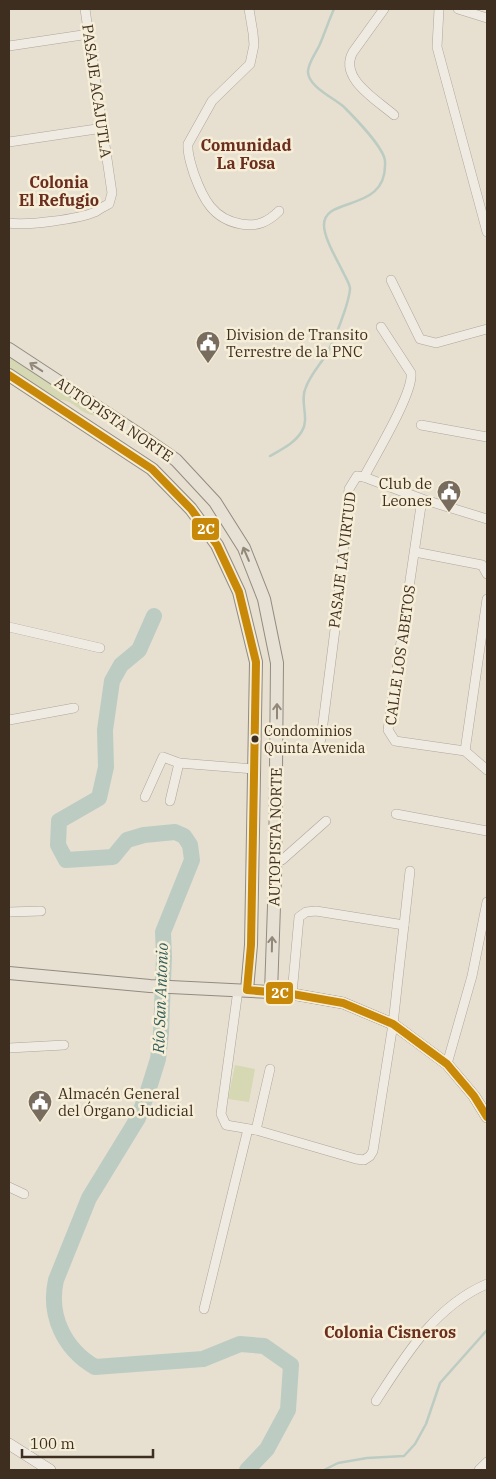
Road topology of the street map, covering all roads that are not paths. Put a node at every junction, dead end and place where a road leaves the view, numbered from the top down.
1 (86, 9) edge
2 (249, 9) edge
3 (384, 9) edge
4 (439, 9) edge
5 (458, 9) edge
6 (487, 18) edge
7 (88, 34) junction
8 (9, 46) edge
9 (394, 115) dead end
10 (103, 128) junction
11 (9, 142) edge
12 (279, 211) dead end
13 (9, 223) edge
14 (487, 232) edge
15 (391, 280) dead end
16 (381, 327) dead end
17 (487, 329) edge
18 (9, 349) edge
19 (9, 375) edge
20 (57, 406) junction
21 (96, 407) junction
22 (421, 425) dead end
23 (133, 430) junction
24 (487, 437) edge
25 (122, 449) junction
26 (364, 477) junction
27 (422, 498) junction
28 (487, 519) edge
29 (415, 552) junction
30 (487, 574) edge
31 (487, 599) edge
32 (9, 627) edge
33 (100, 648) dead end
34 (74, 708) dead end
35 (9, 720) edge
36 (316, 751) dead end
37 (465, 751) junction
38 (179, 763) junction
39 (254, 769) junction
40 (487, 770) edge
41 (145, 797) dead end
42 (170, 801) dead end
43 (396, 814) dead end
44 (326, 821) dead end
45 (487, 831) edge
46 (275, 860) junction
47 (410, 871) dead end
48 (487, 902) edge
49 (41, 911) dead end
50 (9, 912) edge
51 (404, 925) junction
52 (9, 973) edge
53 (243, 990) junction
54 (271, 992) junction
55 (292, 994) junction
56 (393, 1024) junction
57 (64, 1045) dead end
58 (9, 1048) edge
59 (447, 1064) junction
60 (270, 1069) dead end
61 (487, 1116) edge
62 (252, 1129) junction
63 (9, 1187) edge
64 (24, 1194) dead end
65 (487, 1284) edge
66 (204, 1309) dead end
67 (376, 1402) dead end
68 (9, 1444) edge
69 (487, 1462) edge
70 (50, 1470) edge
71 (479, 1470) edge

1 - 7 street, PASAJE ACAJUTLA
2 - 12 street
3 - 9 street
4 - 14 street
5 - 6 street
7 - 8 street
7 - 10 street, PASAJE ACAJUTLA
10 - 11 street
10 - 13 street, PASAJE ACAJUTLA
15 - 17 street
16 - 26 street
21 -> 18 main road, AUTOPISTA NORTE
19 - 20 main road, AUTOPISTA NORTE
20 - 21 main road
20 - 25 main road, AUTOPISTA NORTE
21 - 23 main road, AUTOPISTA NORTE
22 - 24 street
23 - 25 main road
46 -> 23 main road, AUTOPISTA NORTE
25 - 39 main road, AUTOPISTA NORTE
26 - 27 street, PASAJE LA VIRTUD
26 - 36 street, PASAJE LA VIRTUD
27 - 28 street, PASAJE LA VIRTUD
27 - 29 street, CALLE LOS ABETOS
29 - 30 street
29 - 37 street, CALLE LOS ABETOS
31 - 37 street
32 - 33 street
34 - 35 street
37 - 40 street
38 - 39 street
38 - 41 street
38 - 42 street
39 - 53 main road, AUTOPISTA NORTE
43 - 45 street
44 - 46 street
54 -> 46 main road, AUTOPISTA NORTE
47 - 51 street
48 - 59 street
49 - 50 street
51 - 55 street
51 - 56 street
52 - 53 main road
53 - 54 main road
53 - 62 street
54 - 55 main road
55 - 56 main road
56 - 59 main road
56 - 62 street
57 - 58 street
59 - 61 main road
60 - 62 street
62 - 66 street
63 - 64 street
65 - 67 street
68 - 70 main road
69 - 71 street

